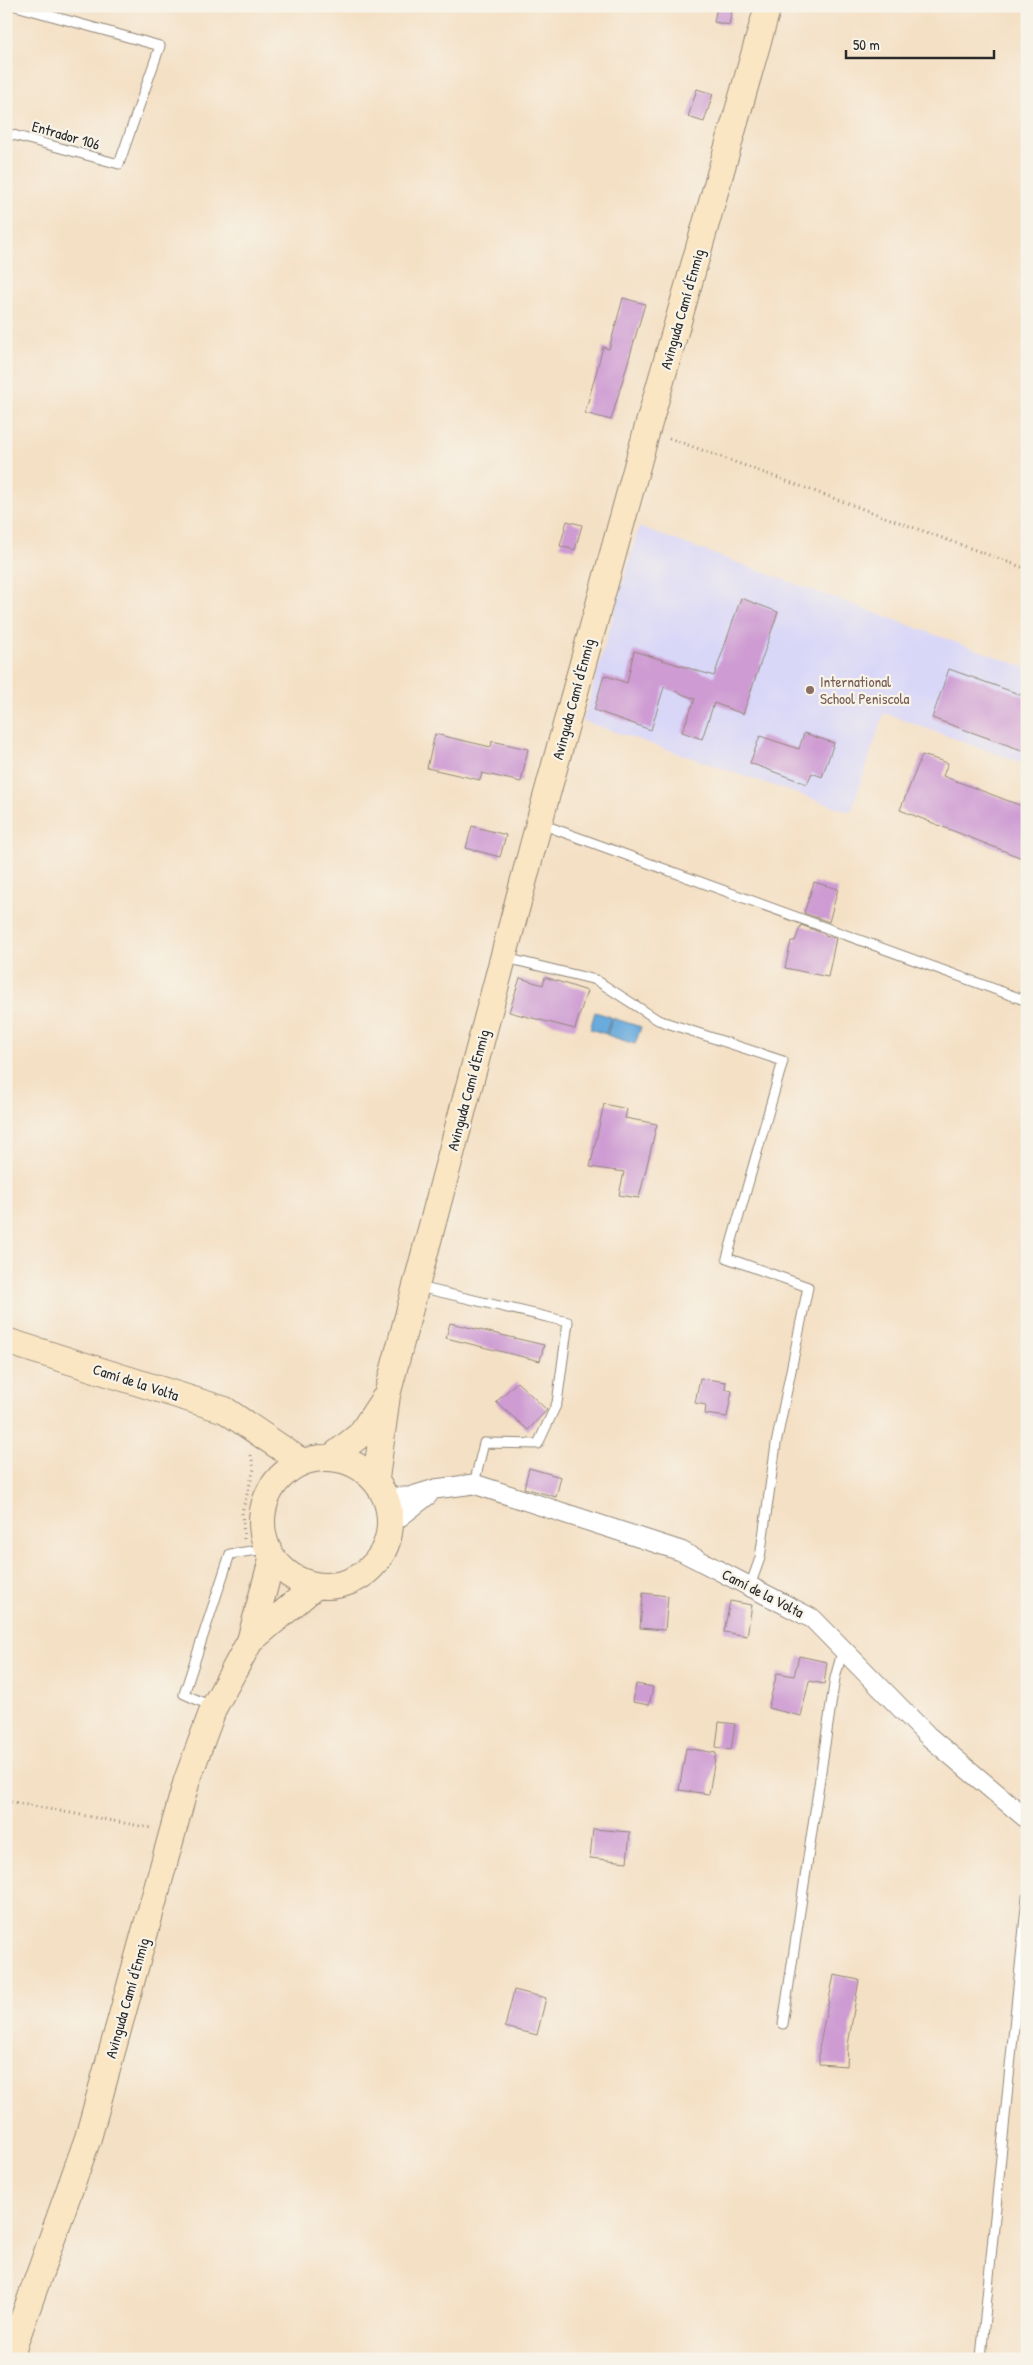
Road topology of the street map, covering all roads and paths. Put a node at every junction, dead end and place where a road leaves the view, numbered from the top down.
1 (16, 6) edge
2 (768, 6) edge
3 (6, 132) edge
4 (647, 430) junction
5 (1027, 569) edge
6 (539, 823) junction
7 (503, 957) junction
8 (1027, 1001) edge
9 (416, 1286) junction
10 (6, 1341) edge
11 (387, 1395) junction
12 (261, 1434) junction
13 (332, 1457) junction
14 (302, 1462) junction
15 (273, 1484) junction
16 (474, 1484) junction
17 (381, 1488) junction
18 (435, 1489) junction
19 (392, 1523) junction
20 (262, 1553) junction
21 (750, 1586) junction
22 (314, 1587) junction
23 (250, 1640) junction
24 (843, 1649) junction
25 (214, 1708) junction
26 (6, 1801) edge
27 (1027, 1819) edge
28 (157, 1830) junction
29 (1027, 1897) edge
30 (783, 2024) dead end
31 (981, 2357) dead end
32 (10, 2359) edge

1 - 3 lane, Entrador 106
2 - 4 street, Avinguda Camí d'Enmig
4 - 5 path
4 - 6 street, Avinguda Camí d'Enmig
6 - 7 street, Avinguda Camí d'Enmig
6 - 8 lane
7 - 9 street, Avinguda Camí d'Enmig
7 - 21 lane
9 - 11 street, Avinguda Camí d'Enmig
9 - 16 lane
10 - 12 street, Camí de la Volta
11 - 13 street, Avinguda Camí d'Enmig
11 - 17 street, Avinguda Camí d'Enmig
12 - 14 street, Camí de la Volta
12 - 15 street
12 - 20 path
13 - 14 street
13 - 17 street
14 - 15 street
15 - 20 street
16 - 18 street, Camí de la Volta
16 - 21 street, Camí de la Volta
17 - 18 street, Camí de la Volta
17 - 19 street
18 - 19 street
19 - 22 street
20 - 22 street
20 - 23 street, Avinguda Camí d'Enmig
20 - 25 lane
21 - 24 street, Camí de la Volta
22 - 23 street, Avinguda Camí d'Enmig
23 - 25 street, Avinguda Camí d'Enmig
24 - 27 street, Camí de la Volta
24 - 30 lane
25 - 28 street, Avinguda Camí d'Enmig
26 - 28 path
28 - 32 street, Avinguda Camí d'Enmig
29 - 31 lane

